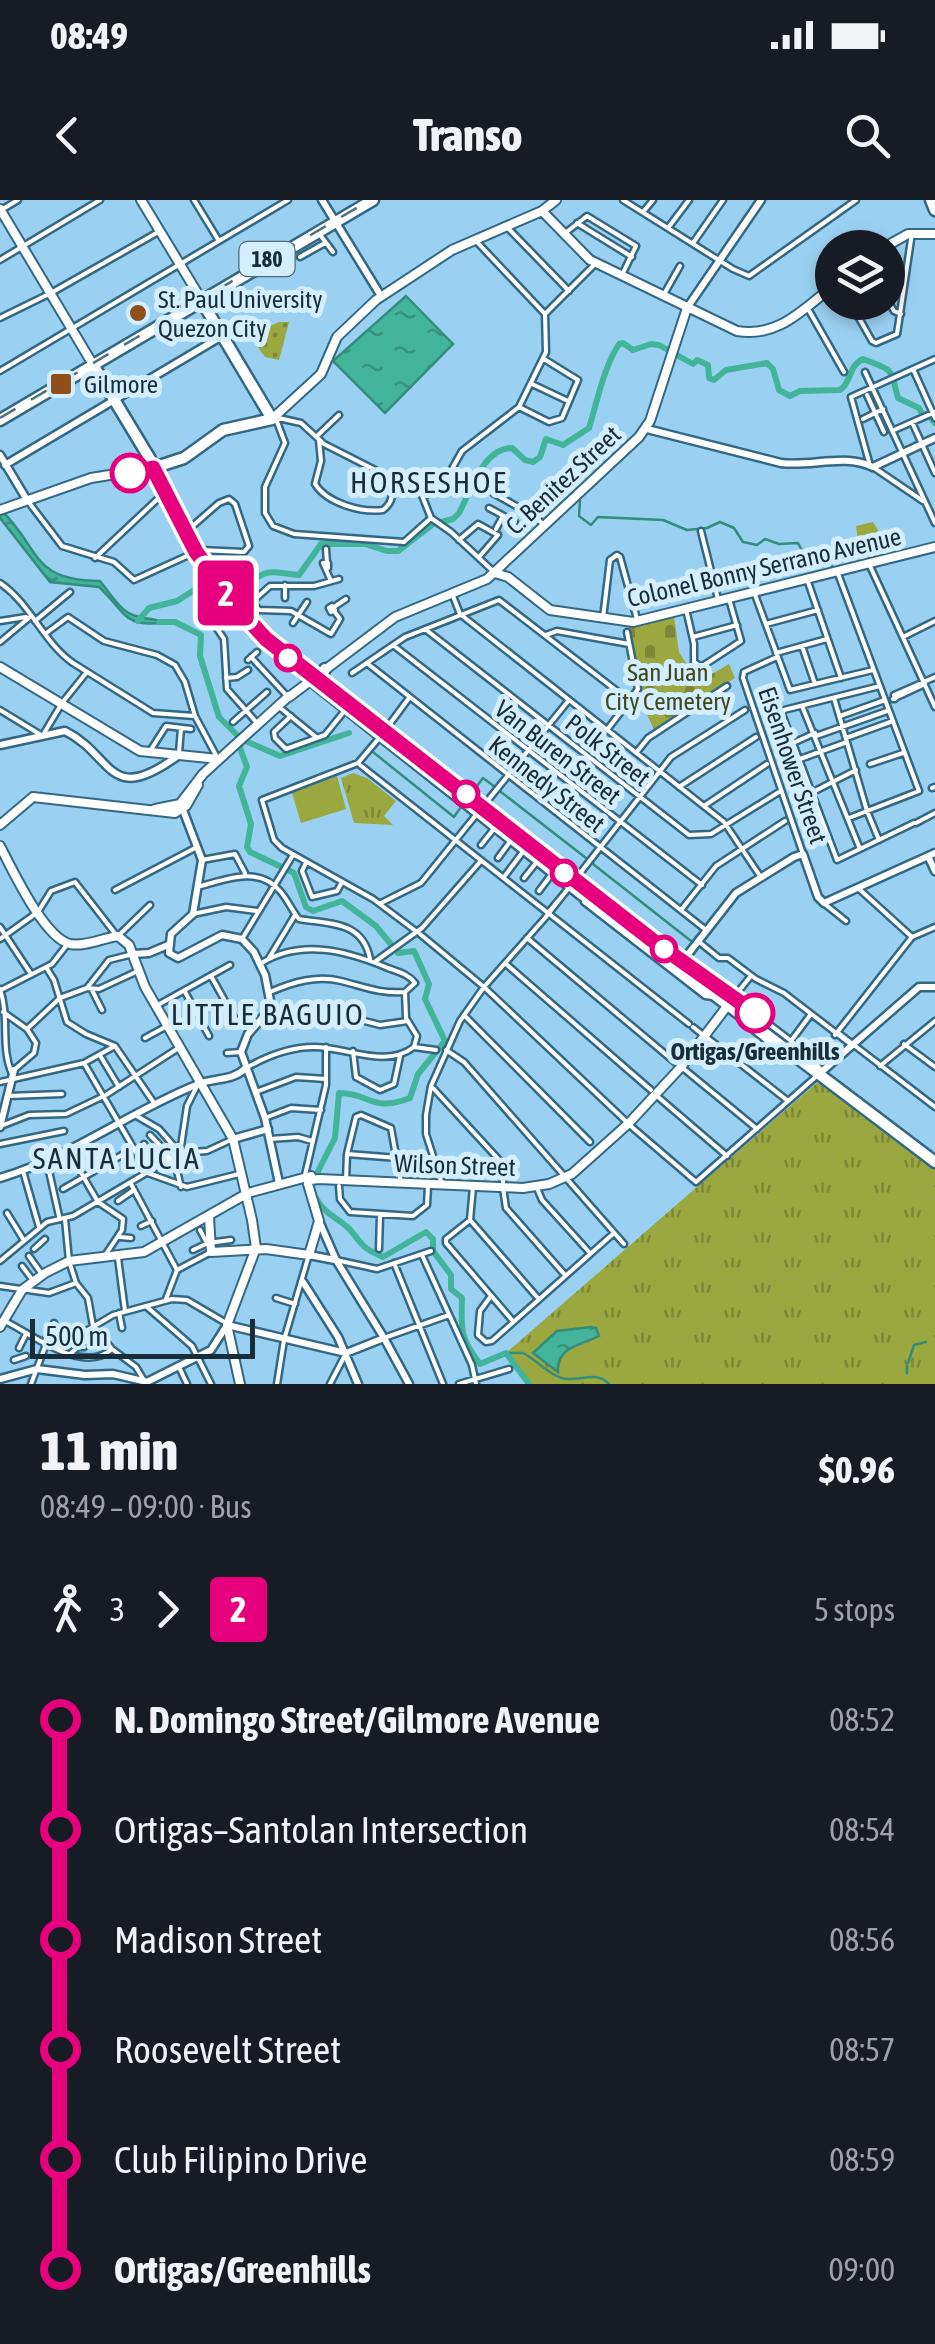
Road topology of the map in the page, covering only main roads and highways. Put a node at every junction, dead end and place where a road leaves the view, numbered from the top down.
1 (141, 200) edge
2 (369, 200) edge
3 (930, 200) edge
4 (548, 204) edge
5 (0, 210) edge
6 (935, 210) edge
7 (335, 221) junction
8 (935, 234) edge
9 (905, 237) edge
10 (815, 300) edge
11 (202, 301) junction
12 (685, 309) junction
13 (94, 365) junction
14 (0, 418) edge
15 (273, 418) junction
16 (153, 468) junction
17 (0, 510) edge
18 (935, 548) edge
19 (505, 563) junction
20 (492, 575) junction
21 (508, 577) junction
22 (0, 667) edge
23 (315, 675) junction
24 (218, 759) junction
25 (199, 778) junction
26 (468, 798) junction
27 (155, 809) junction
28 (0, 826) edge
29 (0, 846) edge
30 (4, 862) edge
31 (570, 885) junction
32 (682, 964) junction
33 (700, 972) road end
34 (727, 1002) junction
35 (706, 1034) junction
36 (821, 1073) junction
37 (630, 1124) junction
38 (935, 1159) edge
39 (310, 1179) junction
40 (245, 1194) junction
41 (209, 1216) junction
42 (256, 1248) junction
43 (1, 1323) edge
44 (240, 1384) edge

1 - 11 main road
2 - 7 main road, 180
3 - 6 main road
4 - 12 main road
4 - 15 main road
5 - 13 main road
7 - 11 main road, 180
7 - 11 main road, 180
8 - 9 main road
10 - 12 main road
11 - 13 main road, 180
11 - 15 main road
12 - 19 main road, C. Benitez Street
13 - 14 main road, 180
13 - 16 main road
15 - 16 main road
16 - 17 main road
16 - 23 main road
18 - 21 main road, Colonel Bonny Serrano Avenue
19 - 20 main road, C. Benitez Street
19 - 21 main road
20 - 21 main road, Colonel Bonny Serrano Avenue
20 - 23 main road
22 - 24 main road
23 - 24 main road
23 - 26 main road
23 - 26 main road
24 - 25 main road
25 - 27 main road
25 - 27 main road
26 - 31 main road
27 - 28 main road
29 - 30 main road
30 - 40 main road
31 - 32 main road
31 - 32 main road
32 - 33 main road
32 - 34 main road
34 - 35 main road, Wilson Street
34 - 36 main road
34 - 36 main road
35 - 37 main road, Wilson Street
35 - 37 main road, Wilson Street
36 - 38 main road
37 - 39 main road, Wilson Street
39 - 40 main road, Wilson Street
39 - 42 main road
40 - 41 main road, Wilson Street
40 - 42 main road
41 - 42 main road
41 - 43 main road, Wilson Street
42 - 44 main road

